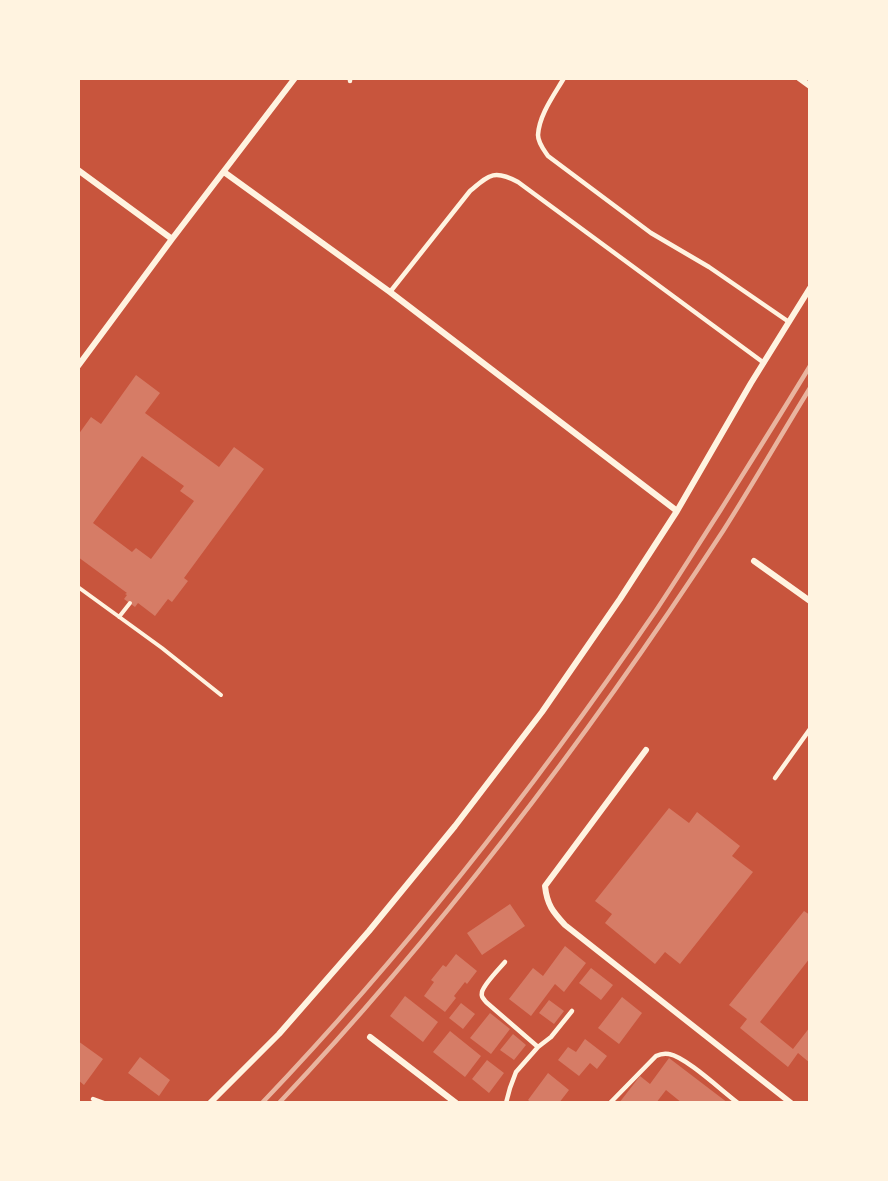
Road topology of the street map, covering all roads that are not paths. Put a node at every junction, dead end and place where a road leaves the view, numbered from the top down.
1 (295, 78) edge
2 (564, 78) edge
3 (799, 78) edge
4 (810, 86) edge
5 (78, 170) edge
6 (224, 172) junction
7 (172, 239) junction
8 (810, 288) edge
9 (390, 292) junction
10 (789, 322) junction
11 (764, 363) junction
12 (78, 366) edge
13 (677, 511) junction
14 (754, 561) dead end
15 (810, 601) edge
16 (810, 729) edge
17 (646, 750) dead end
18 (775, 778) dead end
19 (505, 962) dead end
20 (572, 1011) dead end
21 (370, 1037) dead end
22 (538, 1047) junction
23 (93, 1099) dead end
24 (105, 1103) edge
25 (210, 1103) edge
26 (456, 1103) edge
27 (506, 1103) edge
28 (610, 1103) edge
29 (738, 1103) edge
30 (791, 1103) edge

1 - 6 street
2 - 10 lane
3 - 4 street
5 - 7 street
6 - 7 street
6 - 9 street
7 - 12 street
8 - 10 street
9 - 11 lane
9 - 13 street
10 - 11 street
11 - 13 street
13 - 25 street
14 - 15 street
16 - 18 lane
17 - 30 street
19 - 22 lane
20 - 22 lane
21 - 26 street
22 - 27 lane
23 - 24 lane
28 - 29 lane

